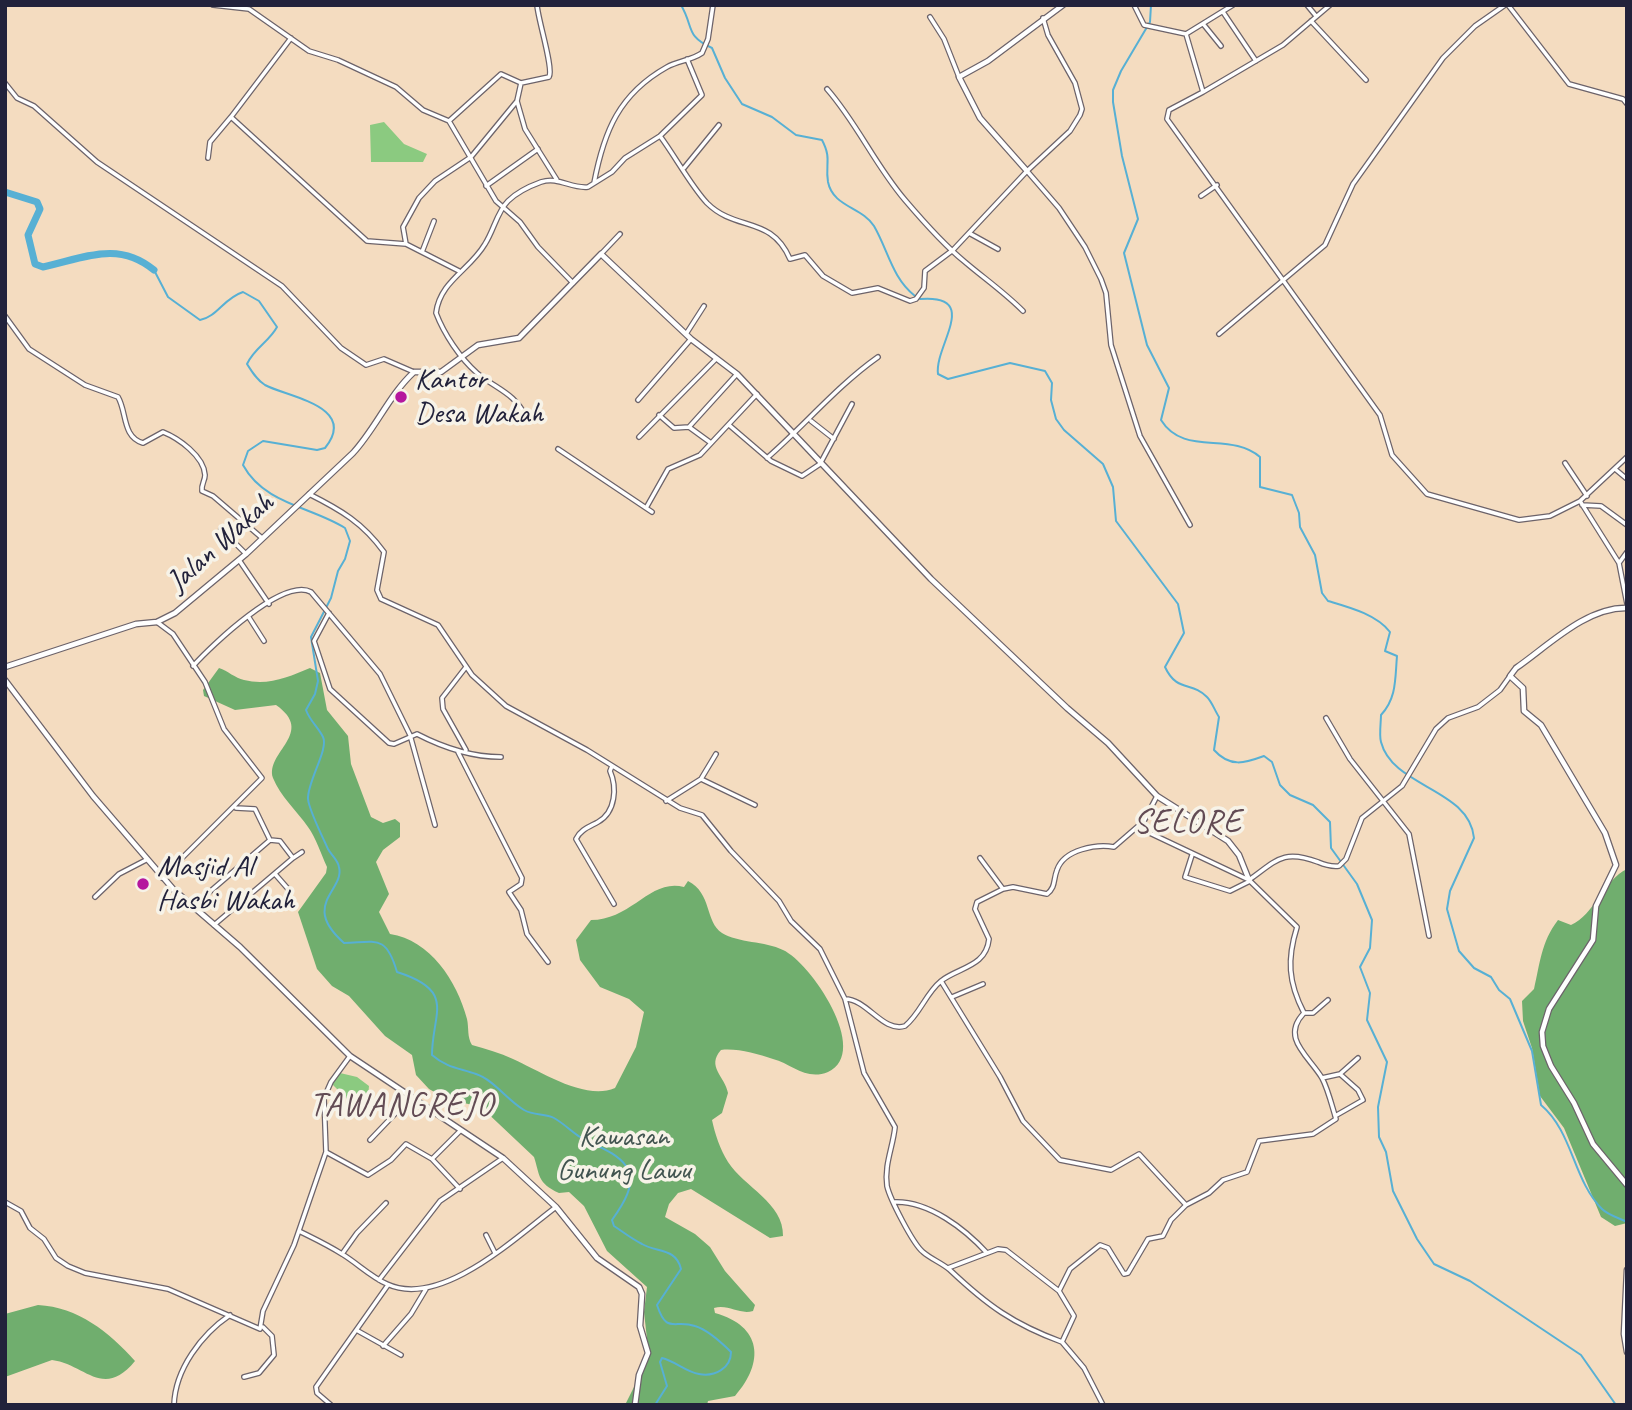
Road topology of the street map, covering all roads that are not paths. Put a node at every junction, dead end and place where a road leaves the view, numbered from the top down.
1 (213, 5) edge
2 (537, 5) edge
3 (713, 5) edge
4 (1063, 5) edge
5 (1134, 5) edge
6 (1233, 5) edge
7 (1307, 5) edge
8 (1330, 5) edge
9 (1507, 5) edge
10 (1223, 12) junction
11 (1316, 16) junction
12 (930, 17) dead end
13 (1043, 18) junction
14 (1311, 21) junction
15 (1205, 24) junction
16 (1186, 34) junction
17 (292, 38) junction
18 (1220, 46) dead end
19 (687, 59) junction
20 (1256, 61) junction
21 (959, 77) junction
22 (1366, 80) dead end
23 (5, 83) edge
24 (522, 83) junction
25 (827, 89) dead end
26 (1203, 92) junction
27 (1625, 97) edge
28 (517, 101) junction
29 (1627, 104) edge
30 (232, 117) junction
31 (449, 121) junction
32 (719, 124) dead end
33 (660, 136) junction
34 (538, 149) junction
35 (471, 157) junction
36 (208, 158) dead end
37 (684, 168) junction
38 (1027, 171) junction
39 (557, 180) junction
40 (594, 183) junction
41 (1217, 185) junction
42 (486, 186) junction
43 (1201, 196) dead end
44 (503, 207) junction
45 (434, 221) dead end
46 (969, 233) junction
47 (620, 234) dead end
48 (406, 244) junction
49 (998, 249) dead end
50 (953, 250) junction
51 (422, 252) junction
52 (601, 254) junction
53 (459, 271) junction
54 (1285, 281) junction
55 (573, 283) junction
56 (704, 306) dead end
57 (1023, 311) dead end
58 (5, 316) edge
59 (686, 334) junction
60 (1219, 334) dead end
61 (691, 339) junction
62 (462, 356) junction
63 (878, 357) dead end
64 (716, 359) junction
65 (414, 372) junction
66 (737, 374) junction
67 (757, 394) junction
68 (638, 400) dead end
69 (852, 404) dead end
70 (659, 415) junction
71 (526, 417) dead end
72 (810, 421) junction
73 (729, 425) junction
74 (689, 426) junction
75 (794, 435) junction
76 (639, 438) dead end
77 (834, 439) junction
78 (711, 443) junction
79 (558, 450) dead end
80 (1627, 457) edge
81 (767, 458) junction
82 (1565, 463) dead end
83 (820, 464) junction
84 (1615, 469) junction
85 (1627, 479) edge
86 (309, 494) junction
87 (1587, 496) junction
88 (1581, 503) junction
89 (646, 508) junction
90 (652, 512) dead end
91 (1190, 525) dead end
92 (1627, 525) edge
93 (221, 529) dead end
94 (262, 539) junction
95 (1627, 552) edge
96 (246, 554) junction
97 (239, 560) junction
98 (1619, 563) junction
99 (269, 604) junction
100 (1627, 606) edge
101 (328, 611) junction
102 (248, 616) junction
103 (157, 622) junction
104 (264, 641) dead end
105 (193, 666) junction
106 (5, 667) edge
107 (466, 667) junction
108 (1510, 676) junction
109 (5, 680) edge
110 (1326, 718) dead end
111 (410, 735) junction
112 (466, 750) junction
113 (458, 752) junction
114 (716, 754) dead end
115 (501, 757) dead end
116 (612, 766) junction
117 (701, 779) junction
118 (1157, 796) junction
119 (666, 801) junction
120 (1383, 801) junction
121 (755, 806) dead end
122 (234, 808) junction
123 (435, 825) dead end
124 (1138, 827) junction
125 (270, 840) junction
126 (302, 852) dead end
127 (1192, 855) junction
128 (293, 858) junction
129 (979, 858) dead end
130 (146, 860) junction
131 (275, 874) junction
132 (162, 878) junction
133 (1250, 881) junction
134 (1003, 889) junction
135 (289, 890) dead end
136 (95, 897) dead end
137 (614, 904) dead end
138 (192, 907) junction
139 (214, 925) junction
140 (1430, 936) dead end
141 (548, 961) dead end
142 (941, 981) junction
143 (983, 984) dead end
144 (952, 997) junction
145 (845, 999) junction
146 (1328, 1000) dead end
147 (1304, 1013) junction
148 (350, 1056) junction
149 (1358, 1058) dead end
150 (1340, 1074) junction
151 (1322, 1078) junction
152 (410, 1098) junction
153 (1335, 1116) junction
154 (460, 1131) junction
155 (370, 1140) dead end
156 (326, 1152) junction
157 (503, 1158) junction
158 (432, 1159) junction
159 (1627, 1185) edge
160 (460, 1189) junction
161 (5, 1202) edge
162 (895, 1202) junction
163 (386, 1203) dead end
164 (1186, 1205) junction
165 (556, 1207) junction
166 (299, 1231) junction
167 (486, 1234) dead end
168 (495, 1253) junction
169 (988, 1253) junction
170 (342, 1254) junction
171 (948, 1268) junction
172 (1627, 1270) edge
173 (379, 1280) junction
174 (388, 1285) junction
175 (426, 1289) junction
176 (1059, 1291) junction
177 (230, 1315) junction
178 (263, 1327) junction
179 (358, 1331) junction
180 (1062, 1342) junction
181 (383, 1346) junction
182 (1627, 1352) edge
183 (401, 1355) dead end
184 (244, 1377) dead end
185 (174, 1405) edge
186 (331, 1405) edge
187 (635, 1405) edge
188 (1102, 1405) edge

1 - 17 street
2 - 24 street
3 - 19 street
4 - 13 street
5 - 16 street
6 - 10 street
7 - 11 street
8 - 11 street
9 - 27 street
9 - 54 street
10 - 15 street
10 - 20 street
11 - 14 street
12 - 21 street
13 - 21 street
13 - 38 street
14 - 20 street
14 - 22 street
15 - 16 street
15 - 18 street
16 - 26 street
17 - 30 street
17 - 31 street
19 - 33 street
19 - 40 street
20 - 26 street
21 - 38 street
23 - 65 street
24 - 28 street
24 - 31 street
25 - 50 street
26 - 41 street
27 - 29 street
28 - 34 street
28 - 35 street
30 - 36 street
30 - 48 street
31 - 35 street
32 - 37 street
33 - 37 street
33 - 40 street
34 - 39 street
34 - 42 street
35 - 42 street
35 - 48 street
37 - 50 street
38 - 46 street
38 - 91 street
39 - 40 street
39 - 44 street
41 - 43 street
41 - 54 street
42 - 44 street
44 - 53 street
44 - 55 street
45 - 51 street
46 - 49 street
46 - 50 street
47 - 52 street
48 - 51 street
50 - 57 street
51 - 53 street
52 - 55 street
52 - 59 street
53 - 62 street
54 - 60 street
54 - 88 street
55 - 62 street
56 - 59 street
58 - 94 street
59 - 61 street
61 - 64 street
61 - 68 street
62 - 65 street
62 - 71 street
63 - 72 street
64 - 66 street
64 - 70 street
65 - 86 street, Jalan Wakah
66 - 67 street
66 - 74 street
67 - 73 street
67 - 75 street
69 - 77 street
70 - 74 street
70 - 76 street
72 - 75 street
72 - 77 street
73 - 78 street
73 - 81 street
74 - 78 street
75 - 81 street
75 - 83 street
77 - 83 street
78 - 89 street
79 - 89 street
80 - 84 street
81 - 83 street
82 - 87 street
83 - 118 street
84 - 85 street
84 - 87 street
86 - 94 street, Jalan Wakah
86 - 107 street
87 - 88 street
88 - 92 street
88 - 98 street
89 - 90 street
93 - 96 street
94 - 96 street, Jalan Wakah
95 - 98 street
96 - 97 street, Jalan Wakah
97 - 99 street
97 - 103 street, Jalan Wakah
98 - 100 street
99 - 101 street
99 - 102 street
100 - 108 street
101 - 111 street
101 - 111 street
102 - 104 street
102 - 105 street
103 - 105 street
103 - 106 street, Jalan Wakah
105 - 122 street
107 - 112 street
107 - 116 street
108 - 120 street
108 - 159 street
109 - 130 street
110 - 120 street
111 - 113 street
111 - 123 street
112 - 113 street
112 - 115 street
113 - 141 street
114 - 117 street
116 - 119 street
116 - 137 street
117 - 119 street
117 - 121 street
118 - 124 street
118 - 133 street
119 - 145 street
120 - 133 street
120 - 140 street
122 - 125 street
122 - 132 street
124 - 127 street
124 - 134 street
125 - 128 street
125 - 138 street
126 - 128 street
127 - 133 street
127 - 133 street
128 - 131 street
129 - 134 street
130 - 132 street
130 - 136 street
131 - 135 street
131 - 139 street
132 - 138 street
133 - 147 street
134 - 142 street
138 - 139 street
139 - 148 street
142 - 144 street
142 - 145 street
143 - 144 street
144 - 164 street
145 - 162 street
146 - 147 street
147 - 151 street
148 - 152 street
148 - 156 street
149 - 150 street
150 - 151 street
150 - 153 street
151 - 153 street
152 - 154 street
152 - 155 street
153 - 164 street
154 - 157 street
154 - 158 street
156 - 158 street
156 - 166 street
157 - 160 street
157 - 165 street
158 - 160 street
160 - 173 street
161 - 177 street
162 - 169 street
162 - 171 street
163 - 170 street
164 - 176 street
165 - 168 street
165 - 187 street
166 - 170 street
166 - 178 street
167 - 168 street
168 - 175 street
169 - 171 street
169 - 176 street
170 - 173 street
171 - 180 street
172 - 182 street
173 - 174 street
174 - 175 street
174 - 179 street
175 - 181 street
176 - 180 street
177 - 178 street
177 - 185 street
178 - 184 street
179 - 181 street
179 - 186 street
180 - 188 street
181 - 183 street

